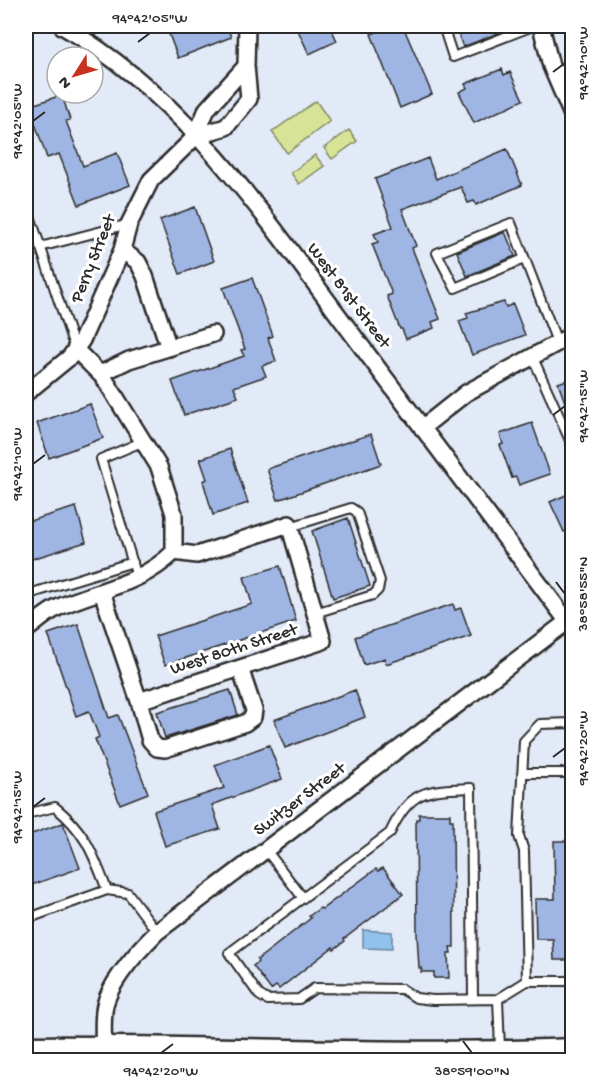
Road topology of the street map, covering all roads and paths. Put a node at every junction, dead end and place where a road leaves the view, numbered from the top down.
1 (62, 26) edge
2 (247, 26) edge
3 (443, 26) edge
4 (533, 26) edge
5 (541, 26) edge
6 (246, 66) junction
7 (573, 66) edge
8 (554, 73) junction
9 (573, 115) edge
10 (196, 136) junction
11 (26, 204) edge
12 (129, 224) junction
13 (40, 247) junction
14 (122, 249) junction
15 (524, 260) junction
16 (213, 334) dead end
17 (568, 339) edge
18 (169, 348) junction
19 (75, 349) junction
20 (533, 358) junction
21 (100, 374) junction
22 (26, 393) edge
23 (422, 428) junction
24 (144, 441) junction
25 (573, 445) edge
26 (290, 527) junction
27 (174, 552) junction
28 (133, 562) junction
29 (137, 577) junction
30 (102, 592) junction
31 (26, 595) edge
32 (315, 613) junction
33 (570, 620) edge
34 (26, 630) edge
35 (240, 668) junction
36 (139, 701) junction
37 (573, 723) edge
38 (573, 772) edge
39 (522, 773) junction
40 (26, 814) edge
41 (266, 850) junction
42 (107, 890) junction
43 (303, 898) junction
44 (26, 919) edge
45 (157, 932) junction
46 (527, 981) junction
47 (573, 981) edge
48 (473, 999) junction
49 (498, 999) junction
50 (104, 1047) junction
51 (26, 1048) edge
52 (573, 1050) edge
53 (500, 1053) junction

1 - 10 street, West 81st Street
2 - 6 street, Perry Street
3 - 4 lane
5 - 8 street
6 - 10 street, Perry Street
6 - 10 street, Perry Street
7 - 8 lane
8 - 9 street
10 - 12 street, Perry Street
10 - 23 street, West 81st Street
11 - 13 lane
12 - 13 lane
12 - 14 street, Perry Street
13 - 19 lane
14 - 18 street
14 - 19 street, Perry Street
15 - 15 lane
15 - 17 lane
16 - 18 street
17 - 20 street
18 - 21 street
19 - 21 street
19 - 22 street, Perry Street
20 - 23 street
20 - 25 lane
21 - 24 street
23 - 33 street, West 81st Street
24 - 27 street
24 - 28 lane
26 - 27 street
26 - 32 street, West 80th Street
26 - 32 lane
27 - 29 street
28 - 29 lane
28 - 31 lane
29 - 30 street
30 - 34 street
30 - 36 street
32 - 35 street, West 80th Street
33 - 41 street, Switzer Street
35 - 36 street, West 80th Street
35 - 36 street
37 - 39 lane
38 - 39 lane
39 - 46 lane
40 - 42 lane
41 - 43 lane
41 - 45 street, Switzer Street
42 - 44 lane
42 - 45 lane
43 - 48 lane
43 - 48 lane
45 - 50 street, Switzer Street
46 - 47 lane
46 - 49 lane
48 - 49 lane
49 - 53 lane
50 - 51 street
50 - 53 street
52 - 53 street

